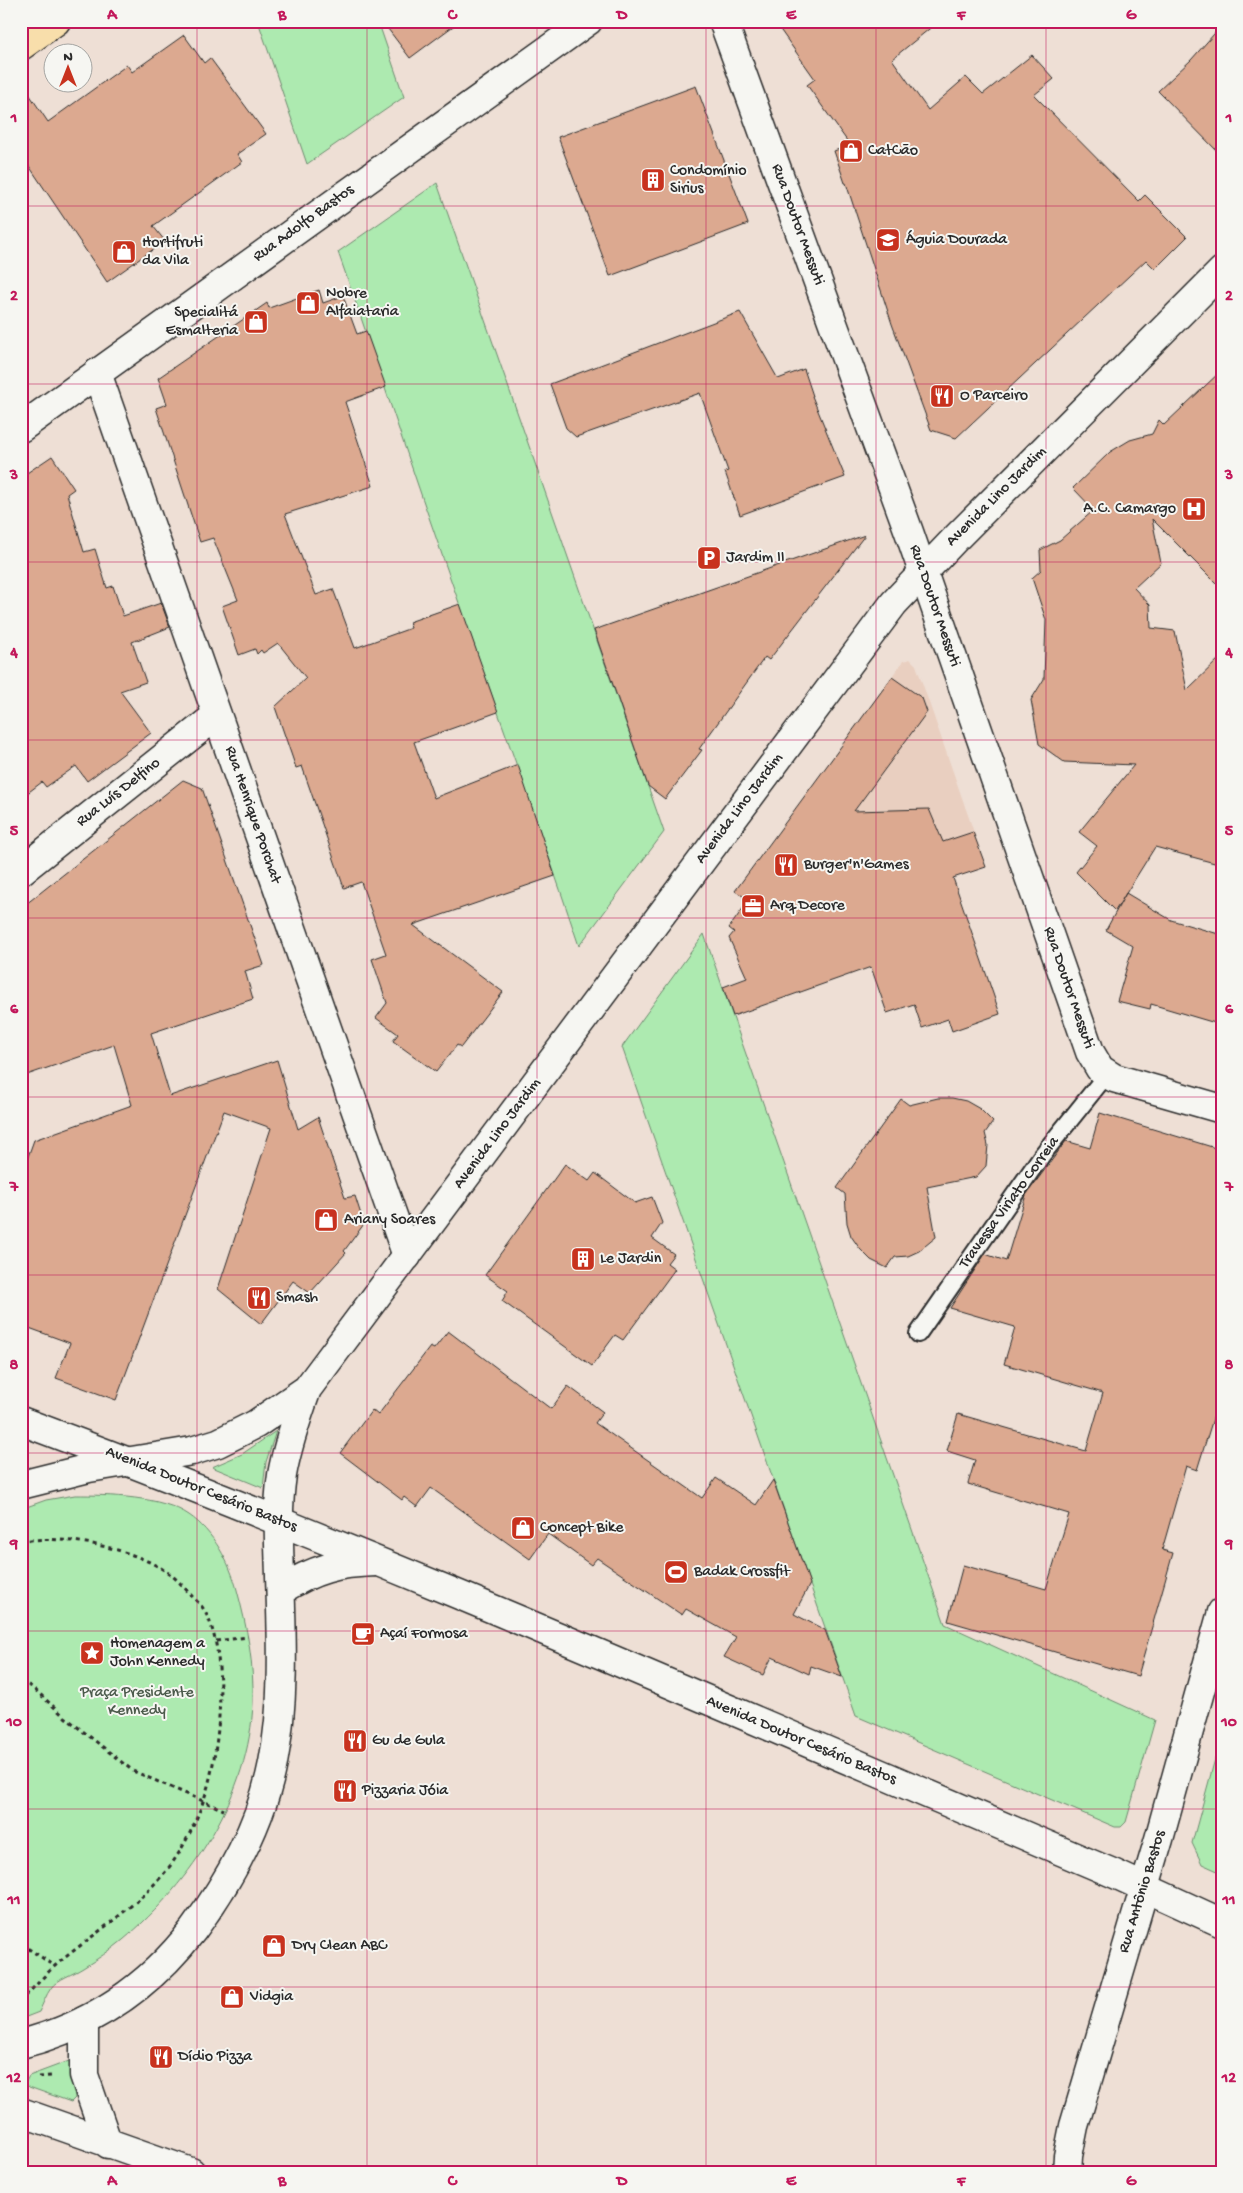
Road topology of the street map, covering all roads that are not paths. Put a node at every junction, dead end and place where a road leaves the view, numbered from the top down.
1 (56, 21) edge
2 (588, 21) edge
3 (723, 21) edge
4 (21, 46) edge
5 (1222, 271) edge
6 (97, 373) junction
7 (21, 428) edge
8 (923, 573) junction
9 (217, 715) junction
10 (21, 871) edge
11 (1107, 1074) junction
12 (1222, 1109) edge
13 (407, 1256) junction
14 (918, 1334) dead end
15 (307, 1389) junction
16 (21, 1421) edge
17 (132, 1462) junction
18 (21, 1485) edge
19 (279, 1521) junction
20 (380, 1562) junction
21 (281, 1590) junction
22 (1222, 1612) edge
23 (1144, 1887) junction
24 (1222, 1922) edge
25 (84, 2021) junction
26 (21, 2044) edge
27 (21, 2112) edge
28 (108, 2144) junction
29 (191, 2172) edge
30 (1067, 2172) edge

1 - 4 highway
2 - 6 street, Rua Adolfo Bastos
3 - 8 street, Rua Doutor Messuti
5 - 8 street, Avenida Lino Jardim
6 - 7 street, Rua Adolfo Bastos
6 - 9 street, Rua Henrique Porchat
8 - 11 street, Rua Doutor Messuti
8 - 13 street, Avenida Lino Jardim
9 - 10 street, Rua Luís Delfino
9 - 13 street, Rua Henrique Porchat
11 - 12 street, Rua Doutor Messuti
11 - 14 lane, Travessa Viriato Correia
13 - 15 street, Avenida Lino Jardim
15 - 17 street, Avenida Lino Jardim
15 - 19 street, Avenida Lino Jardim
16 - 17 street, Avenida Doutor Cesário Bastos
17 - 18 street
17 - 19 street, Avenida Doutor Cesário Bastos
19 - 20 street, Avenida Doutor Cesário Bastos
19 - 21 street
20 - 21 street, Avenida Doutor Cesário Bastos
20 - 23 street, Avenida Doutor Cesário Bastos
21 - 25 street
22 - 23 street, Rua Antônio Bastos
23 - 24 street, Avenida Doutor Cesário Bastos
23 - 30 street, Rua Antônio Bastos
25 - 26 street
25 - 28 street
27 - 28 street
28 - 29 street

